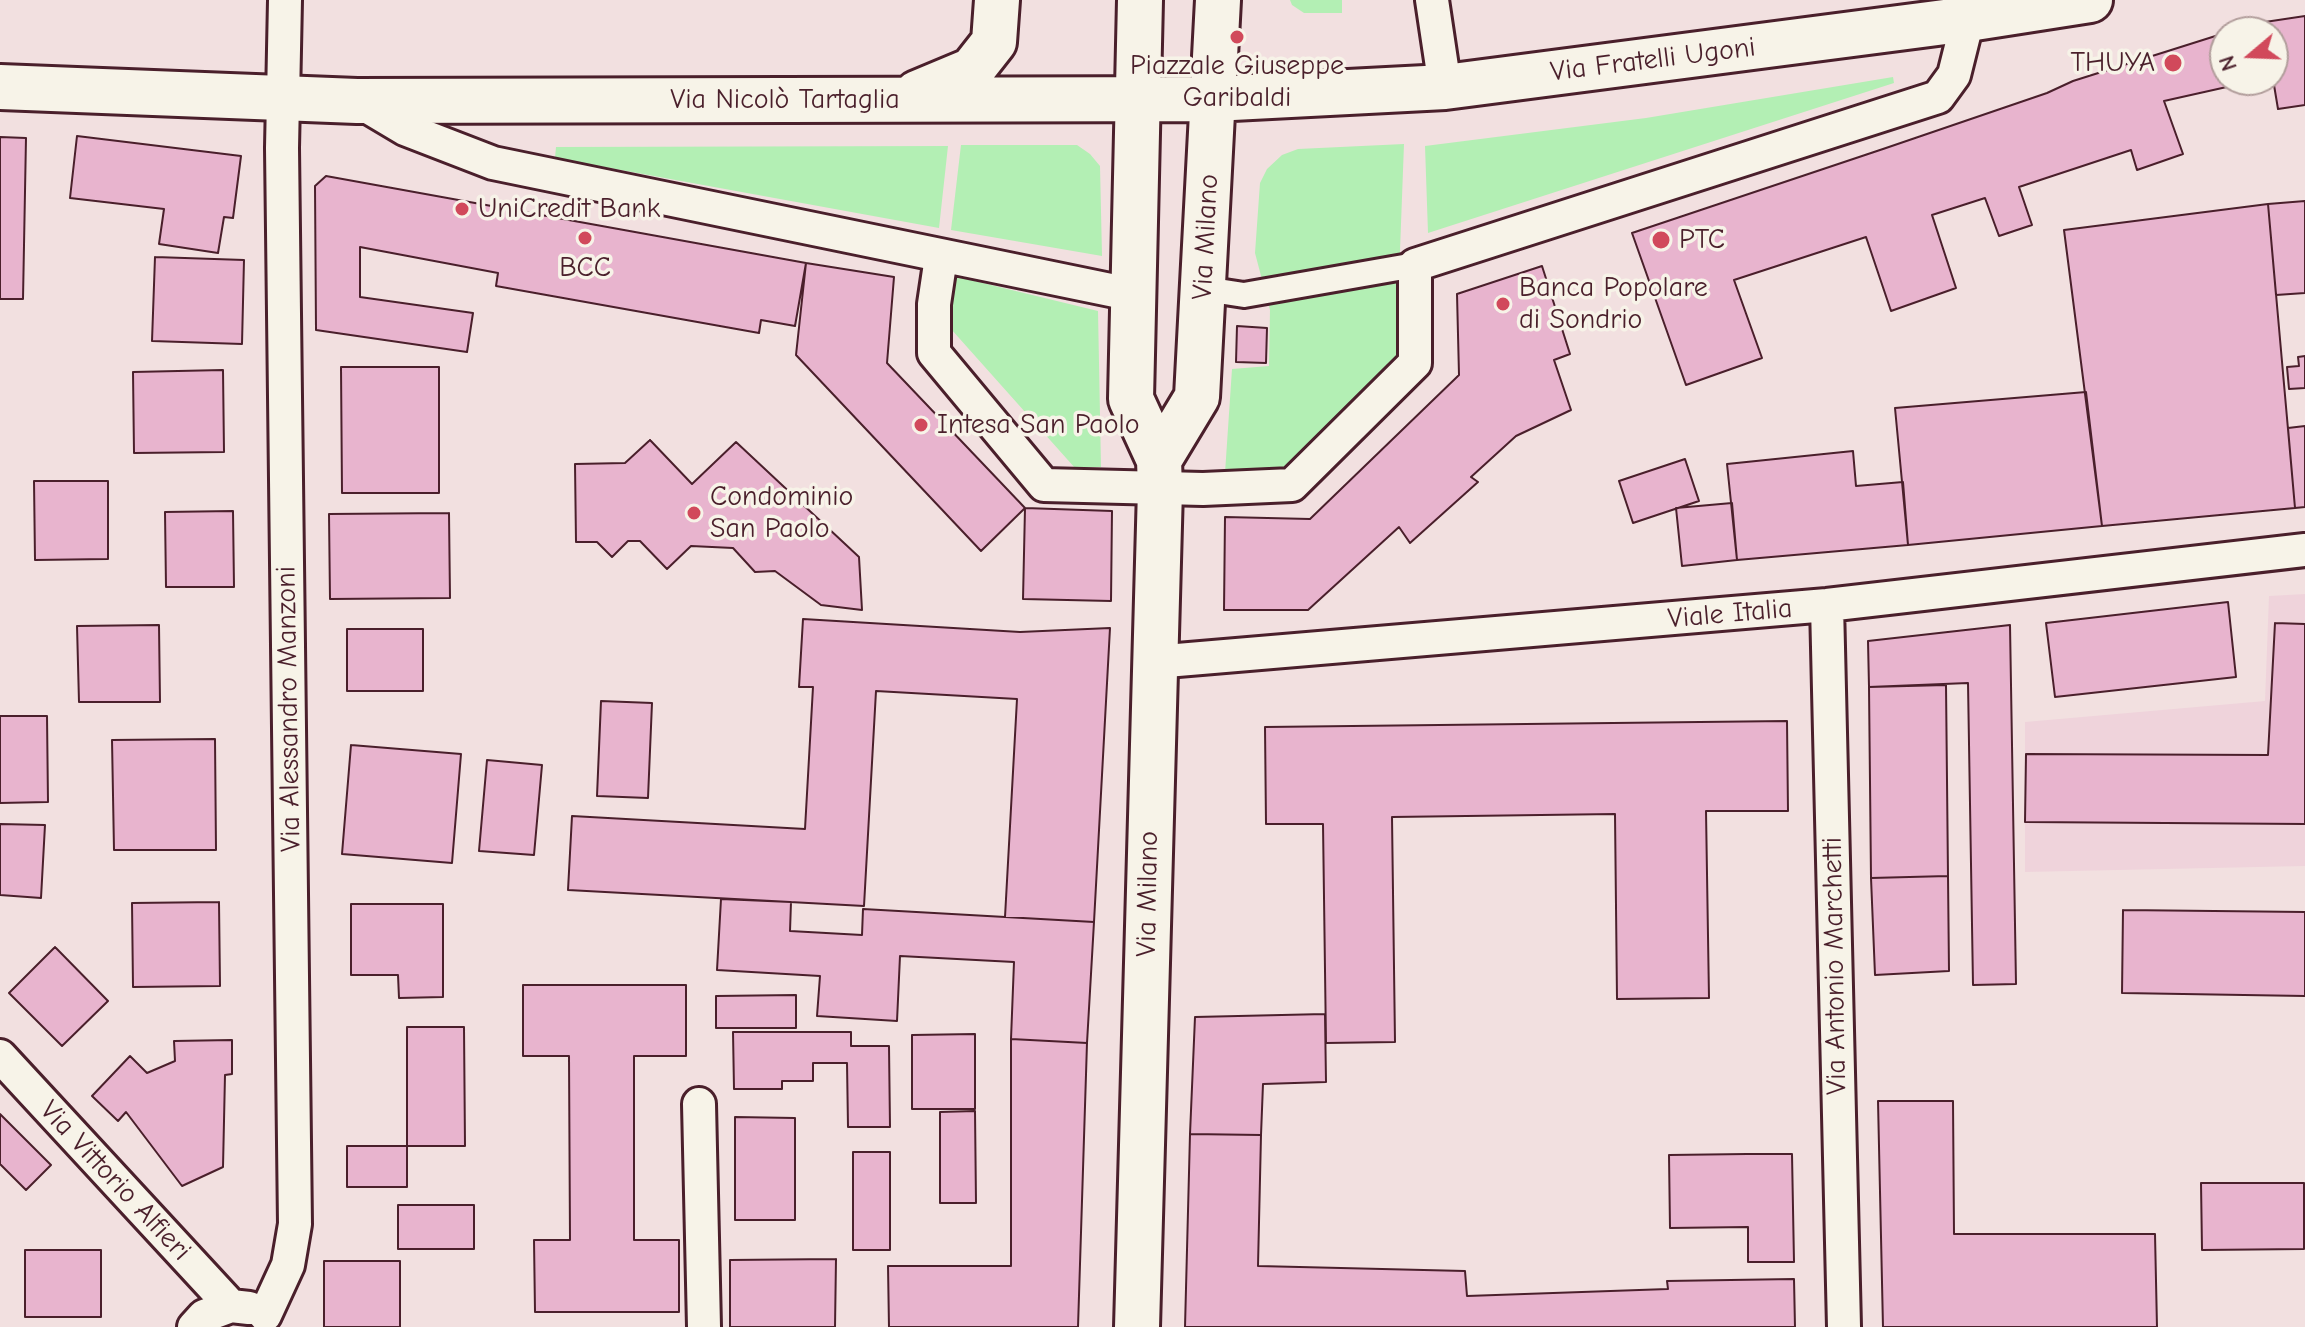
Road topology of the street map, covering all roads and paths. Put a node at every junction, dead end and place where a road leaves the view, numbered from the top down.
1 (285, 0) edge
2 (997, 0) edge
3 (1140, 0) edge
4 (1218, 0) edge
5 (1432, 0) edge
6 (2090, 0) edge
7 (1968, 19) junction
8 (0, 87) edge
9 (1445, 87) junction
10 (282, 98) junction
11 (1138, 99) junction
12 (1213, 99) junction
13 (899, 100) junction
14 (357, 101) junction
15 (941, 257) junction
16 (1415, 265) junction
17 (1218, 291) dead end
18 (1120, 292) dead end
19 (1159, 475) junction
20 (2305, 550) edge
21 (1827, 605) junction
22 (1154, 662) junction
23 (0, 1056) edge
24 (699, 1104) dead end
25 (231, 1306) junction
26 (271, 1321) edge
27 (194, 1327) edge
28 (704, 1327) edge
29 (1137, 1327) edge
30 (1844, 1327) edge

1 - 10 street, Via Alessandro Manzoni
2 - 13 main road
3 - 11 main road
4 - 12 main road
5 - 9 street
6 - 7 main road, Via Fratelli Ugoni
7 - 9 main road, Via Fratelli Ugoni
7 - 16 street
8 - 10 main road, Via Nicolò Tartaglia
9 - 12 main road, Via Fratelli Ugoni
10 - 14 main road, Via Nicolò Tartaglia
10 - 26 street, Via Alessandro Manzoni
11 - 12 main road, Via Nicolò Tartaglia
11 - 13 main road, Via Nicolò Tartaglia
11 - 19 main road, Via Milano
12 - 19 main road, Via Milano
13 - 14 main road, Via Nicolò Tartaglia
14 - 15 street, Via Nicolò Tartaglia
15 - 18 street
15 - 19 street
16 - 17 street, Via Milano
16 - 19 street
19 - 22 main road, Via Milano
20 - 21 street, Viale Italia
21 - 22 street, Viale Italia
21 - 30 street, Via Antonio Marchetti
22 - 29 main road, Via Milano
23 - 25 street, Via Vittorio Alfieri
24 - 28 street
25 - 26 street, Via Alessandro Manzoni
25 - 27 street

